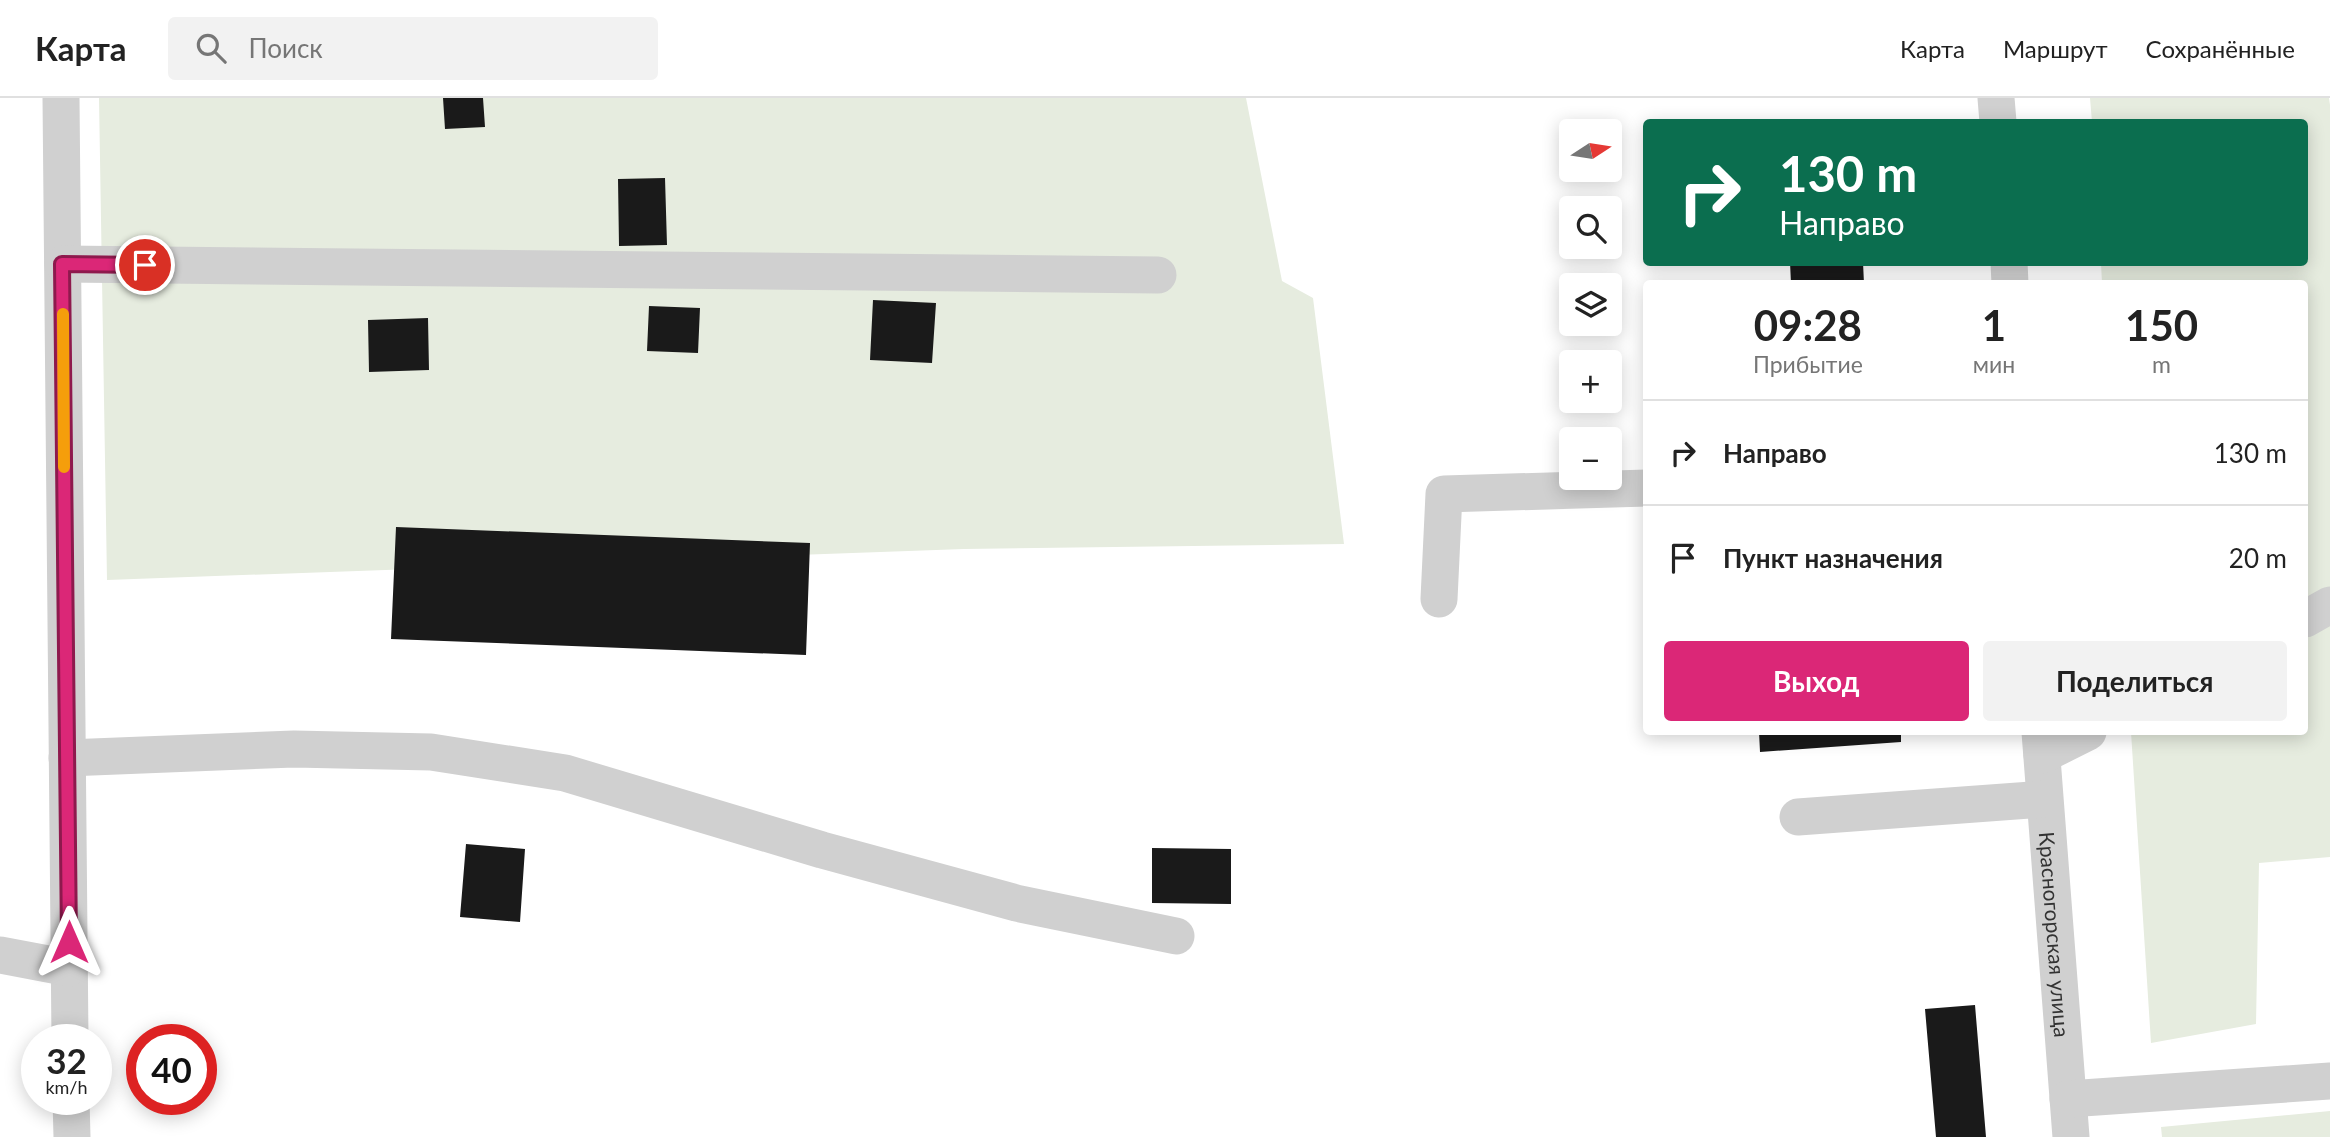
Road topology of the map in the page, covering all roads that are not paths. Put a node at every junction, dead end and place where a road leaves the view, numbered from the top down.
1 (61, 98) edge
2 (1996, 98) edge
3 (1998, 119) edge
4 (62, 264) junction
5 (1158, 275) dead end
6 (1643, 488) edge
7 (1439, 599) dead end
8 (2330, 606) edge
9 (2308, 617) edge
10 (2075, 735) edge
11 (2041, 743) edge
12 (67, 758) junction
13 (2044, 799) junction
14 (1798, 817) dead end
15 (1176, 936) dead end
16 (0, 955) edge
17 (69, 968) junction
18 (70, 1024) edge
19 (2330, 1081) edge
20 (2068, 1099) junction
21 (71, 1115) edge
22 (72, 1137) edge
23 (2071, 1137) edge

1 - 4 street
2 - 3 street
4 - 5 street
4 - 12 street
6 - 7 street
8 - 9 street
10 - 11 street
11 - 13 street, Красногорская улица
12 - 15 street
12 - 17 street
13 - 14 street
13 - 20 street, Красногорская улица
16 - 17 street
17 - 18 street
19 - 20 street
20 - 23 street, Красногорская улица
21 - 22 street

